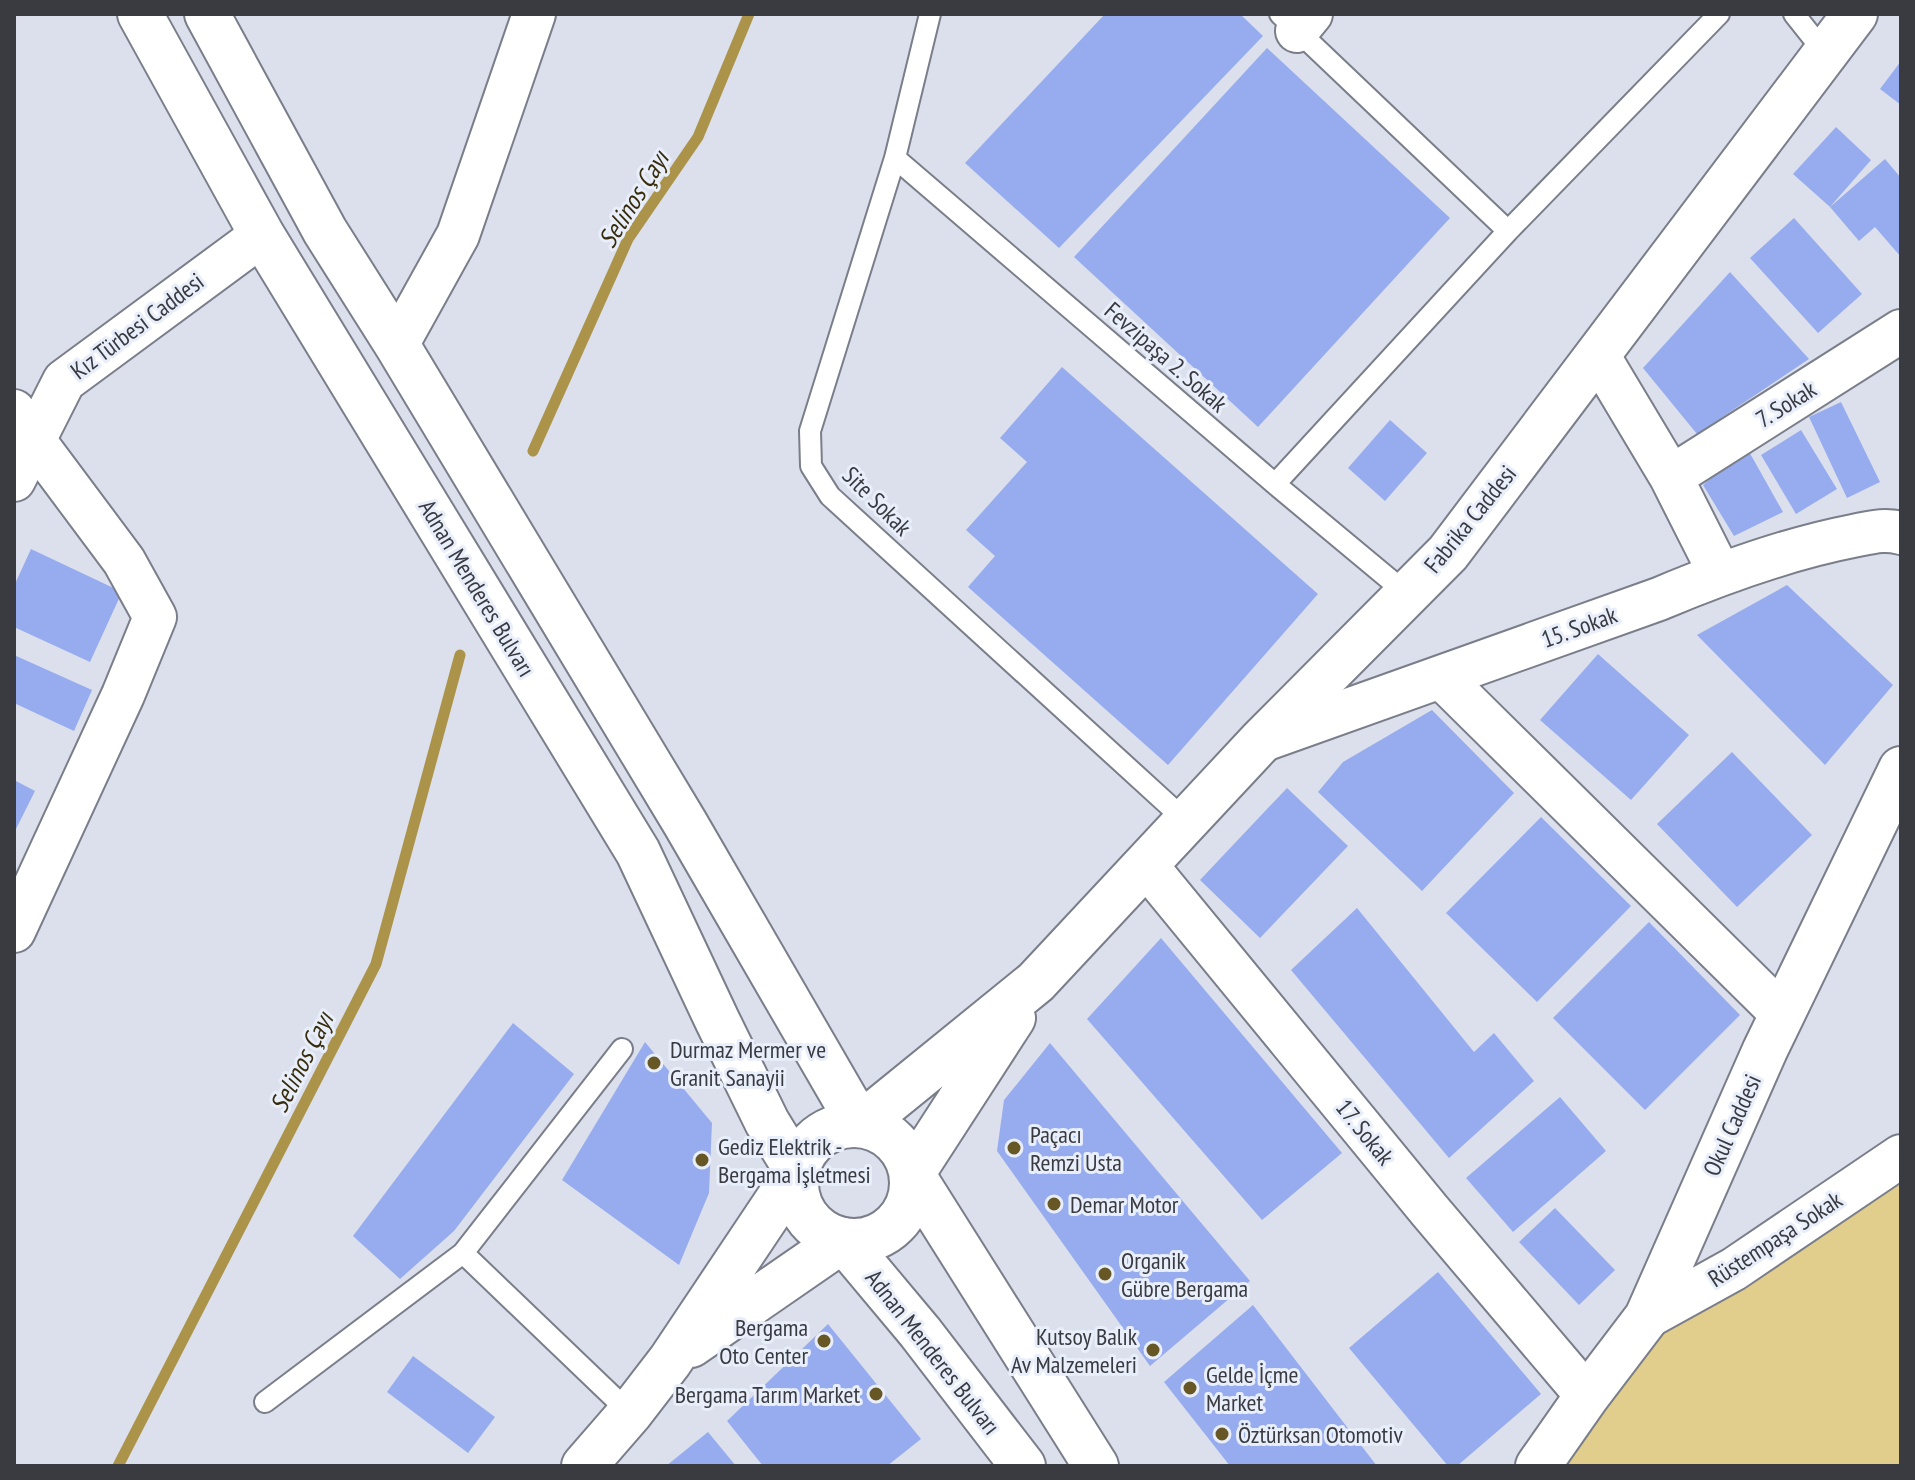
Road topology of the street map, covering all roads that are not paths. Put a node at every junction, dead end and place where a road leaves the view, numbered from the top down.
1 (140, 14) edge
2 (207, 14) edge
3 (534, 14) edge
4 (930, 14) edge
5 (1719, 14) edge
6 (1794, 14) edge
7 (1855, 14) edge
8 (1296, 20) edge
9 (1825, 53) junction
10 (895, 158) junction
11 (1508, 231) junction
12 (262, 235) junction
13 (1901, 331) edge
14 (397, 345) junction
15 (1598, 355) junction
16 (24, 425) edge
17 (1671, 477) junction
18 (14, 480) edge
19 (1275, 484) junction
20 (1901, 533) edge
21 (1720, 574) junction
22 (1406, 593) junction
23 (1441, 677) junction
24 (1261, 741) junction
25 (1901, 769) edge
26 (1186, 821) junction
27 (1146, 865) junction
28 (14, 931) edge
29 (1036, 982) junction
30 (1782, 1014) junction
31 (622, 1049) dead end
32 (860, 1125) junction
33 (1901, 1156) edge
34 (797, 1171) junction
35 (912, 1174) junction
36 (843, 1240) junction
37 (463, 1253) junction
38 (1647, 1317) junction
39 (670, 1361) junction
40 (1587, 1396) junction
41 (265, 1402) dead end
42 (630, 1413) junction
43 (584, 1466) edge
44 (1023, 1466) edge
45 (1096, 1466) edge
46 (1538, 1466) edge

1 - 12 main road, Adnan Menderes Bulvarı
2 - 14 main road
3 - 14 street
4 - 10 lane, Site Sokak
5 - 11 lane
6 - 9 lane
7 - 9 main road, Fabrika Caddesi
8 - 11 lane
9 - 15 main road, Fabrika Caddesi
10 - 19 lane, Fevzipaşa 2. Sokak
10 - 26 lane, Site Sokak
11 - 19 lane
12 - 16 street, Kız Türbesi Caddesi
12 - 34 main road, Adnan Menderes Bulvarı
13 - 17 street, 7. Sokak
14 - 32 main road
15 - 17 street
15 - 22 main road, Fabrika Caddesi
16 - 18 street, Kız Türbesi Caddesi
16 - 28 street
17 - 21 street
19 - 22 lane, Fevzipaşa 2. Sokak
20 - 21 street, 15. Sokak
21 - 23 street, 15. Sokak
22 - 24 main road, Fabrika Caddesi
23 - 24 street, 15. Sokak
23 - 30 street
24 - 26 main road, Fabrika Caddesi
25 - 30 main road, Okul Caddesi
26 - 27 main road, Fabrika Caddesi
27 - 29 main road, Fabrika Caddesi
27 - 40 street, 17. Sokak
29 - 32 main road
29 - 35 main road
30 - 38 main road, Okul Caddesi
31 - 37 lane
32 - 34 main road
32 - 35 main road
33 - 38 street, Rüstempaşa Sokak
34 - 36 main road
34 - 39 main road
35 - 36 main road
35 - 45 main road
36 - 39 main road
36 - 44 main road, Adnan Menderes Bulvarı
37 - 41 lane
37 - 42 lane
38 - 40 main road, Okul Caddesi
39 - 42 main road
40 - 46 main road, Okul Caddesi
42 - 43 main road

